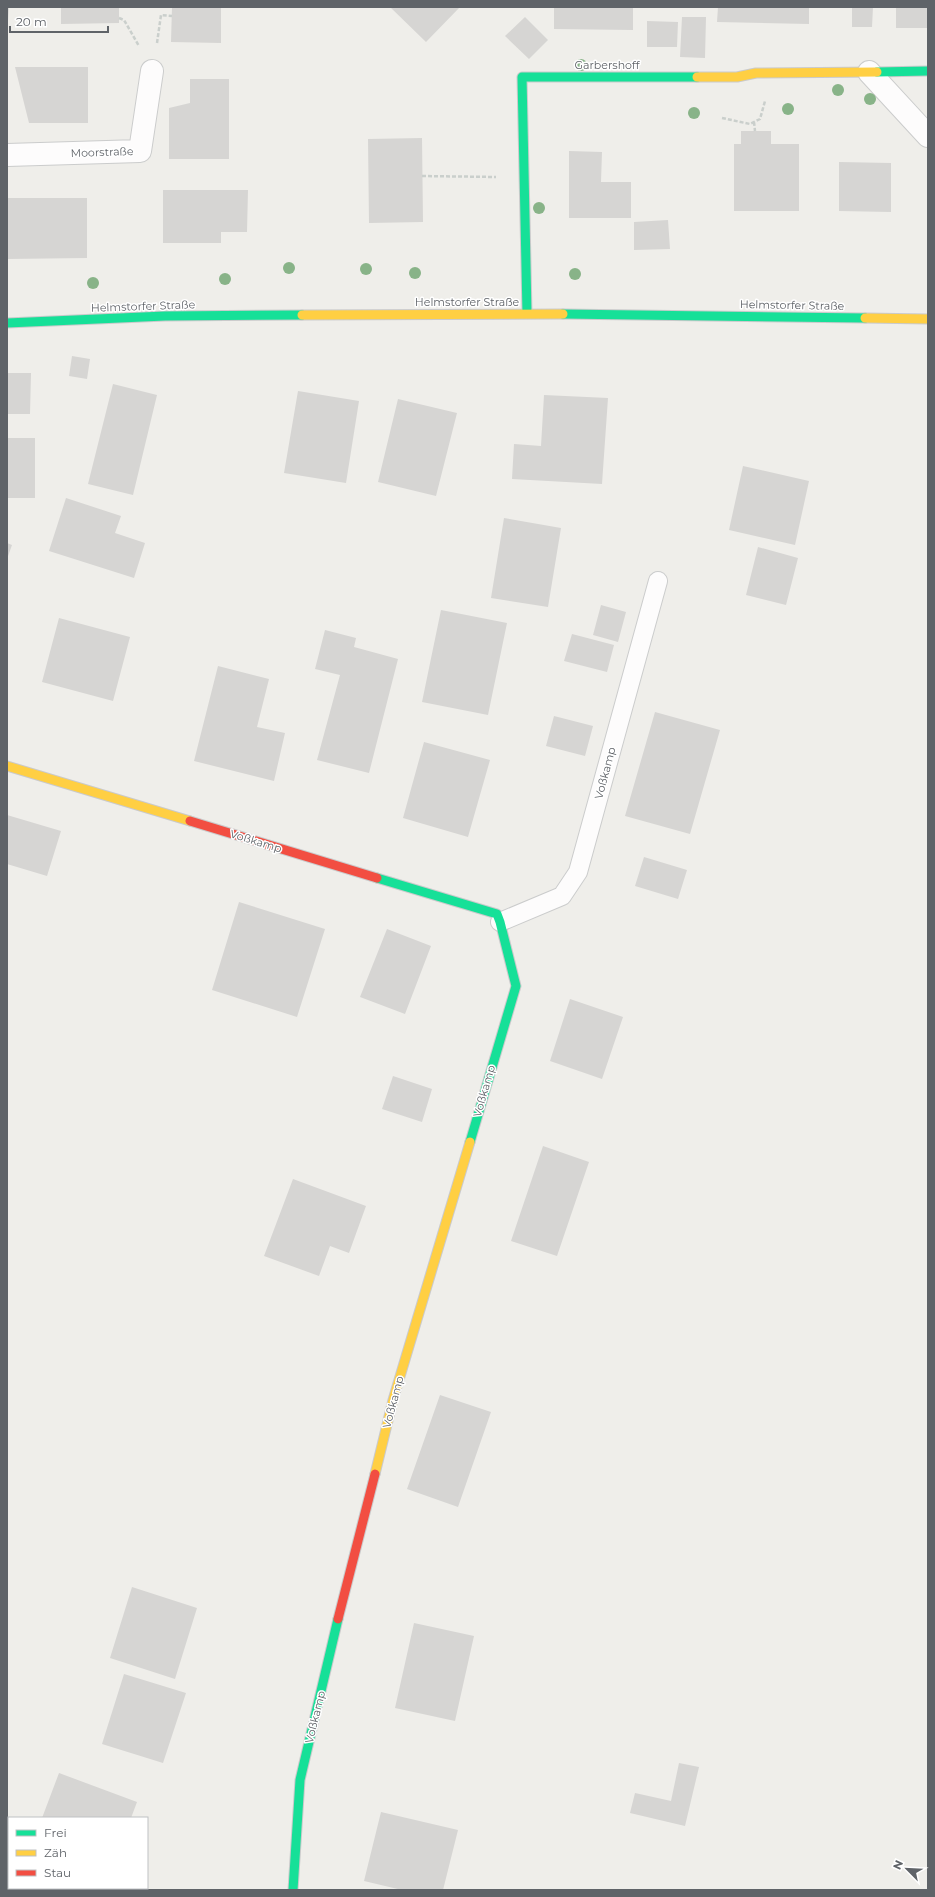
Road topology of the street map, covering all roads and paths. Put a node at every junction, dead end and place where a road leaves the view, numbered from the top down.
1 (172, 16) dead end
2 (119, 18) dead end
3 (928, 71) edge
4 (152, 72) junction
5 (764, 72) junction
6 (869, 72) junction
7 (722, 118) dead end
8 (754, 122) junction
9 (754, 131) dead end
10 (928, 136) edge
11 (7, 155) edge
12 (422, 176) dead end
13 (523, 177) junction
14 (527, 313) junction
15 (928, 318) edge
16 (7, 323) edge
17 (658, 581) dead end
18 (7, 766) edge
19 (500, 922) junction
20 (293, 1890) edge

1 - 4 path
2 - 4 path
3 - 6 street, Garbershoff
4 - 11 street, Moorstraße
5 - 6 street, Garbershoff
5 - 8 path
5 - 13 street, Garbershoff
6 - 10 street
7 - 8 path
8 - 9 path
12 - 13 path
13 - 14 street, Garbershoff
14 - 15 street, Helmstorfer Straße
14 - 16 street, Helmstorfer Straße
17 - 19 lane, Voßkamp
18 - 19 street, Voßkamp
19 - 20 street, Voßkamp

